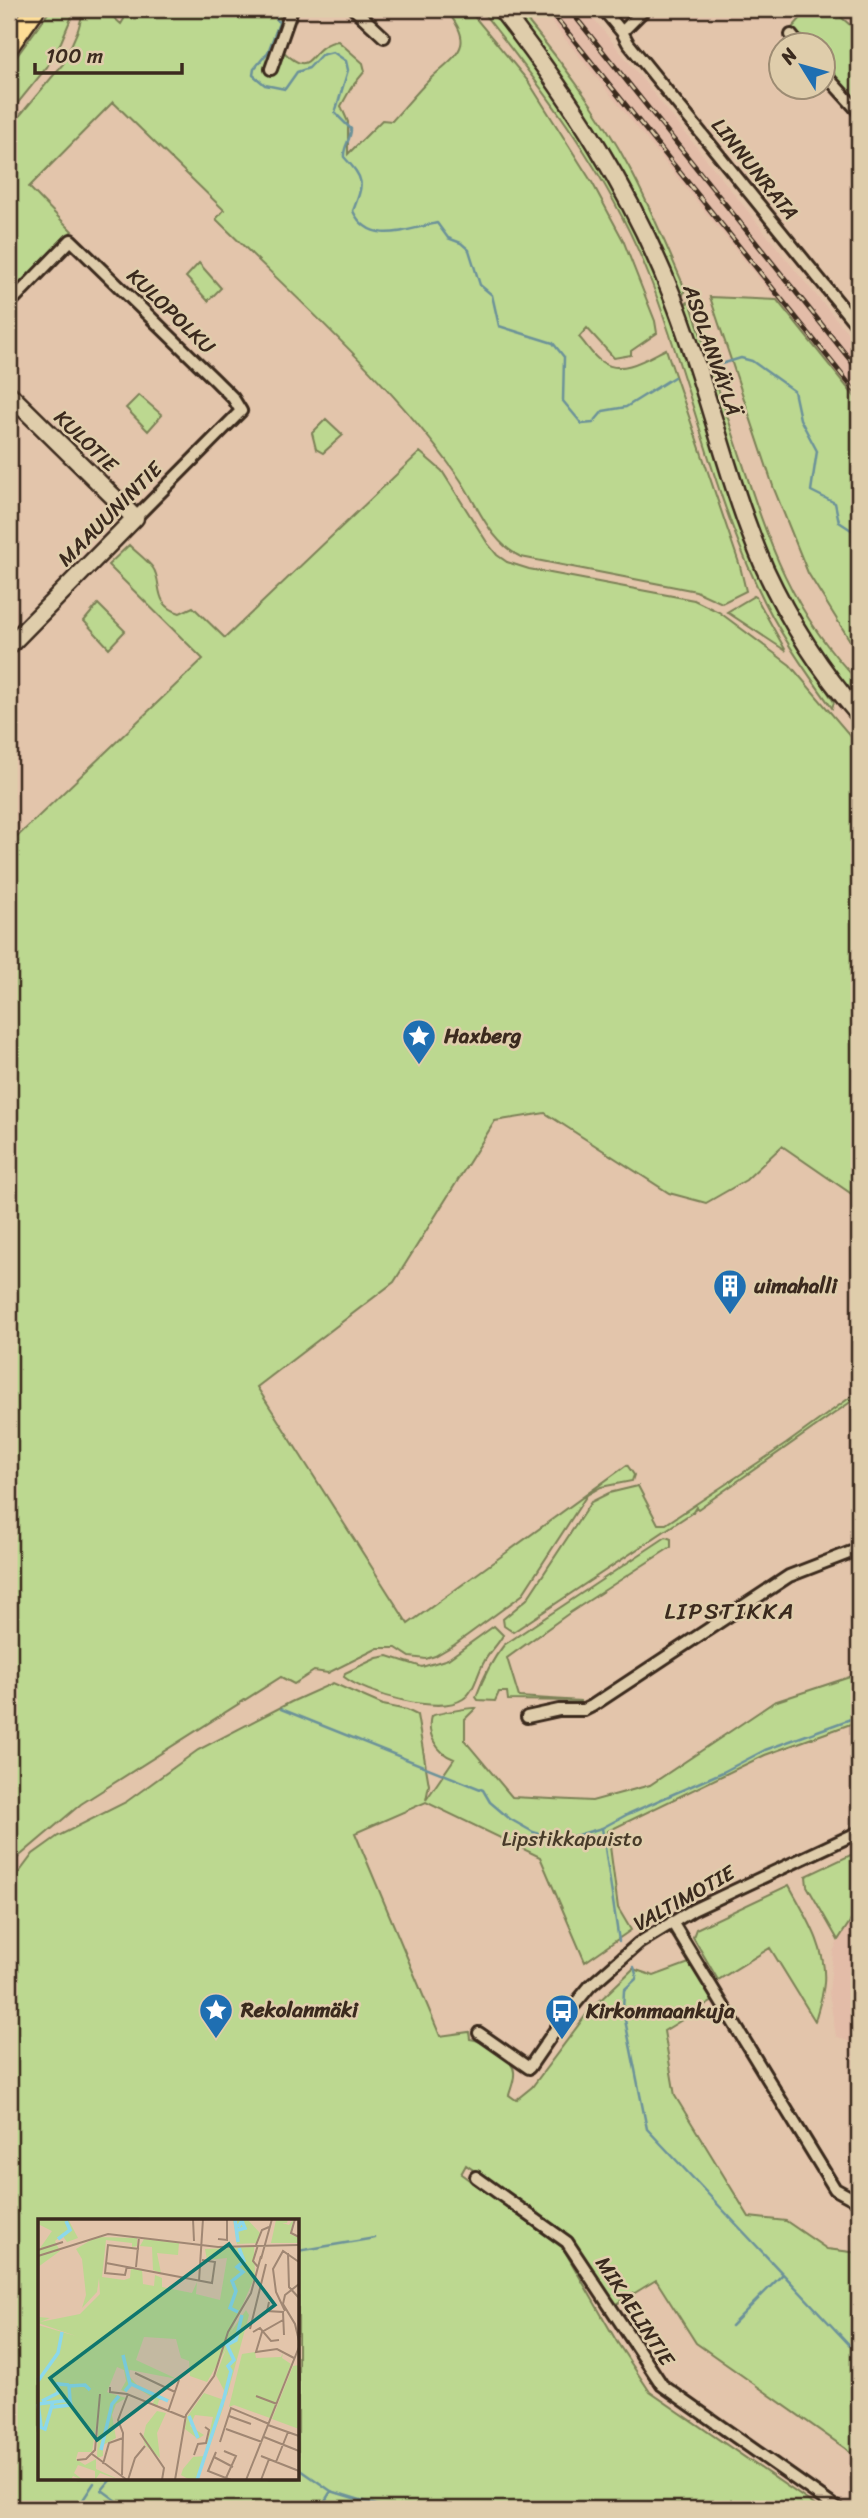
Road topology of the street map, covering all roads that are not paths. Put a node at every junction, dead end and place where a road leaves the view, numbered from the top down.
1 (36, 9) edge
2 (292, 9) edge
3 (354, 9) edge
4 (501, 9) edge
5 (603, 9) edge
6 (645, 9) edge
7 (622, 32) junction
8 (384, 37) dead end
9 (9, 46) edge
10 (271, 69) dead end
11 (836, 86) edge
12 (859, 111) edge
13 (9, 303) edge
14 (859, 328) edge
15 (9, 394) edge
16 (241, 411) joint
17 (135, 518) junction
18 (9, 646) edge
19 (859, 716) edge
20 (859, 1549) edge
21 (527, 1717) dead end
22 (859, 1832) edge
23 (672, 1922) junction
24 (479, 2034) dead end
25 (475, 2177) dead end
26 (859, 2202) edge
27 (838, 2509) edge

1 - 9 main road
2 - 10 street
3 - 8 street
4 - 19 main road, ASOLANVÄYLÄ
5 - 7 street, LINNUNRATA
6 - 7 street
7 - 14 street, LINNUNRATA
11 - 12 street
13 - 16 street, KULOPOLKU
15 - 17 main road, KULOTIE
16 - 17 street, MAAUUNINTIE
17 - 18 main road, MAAUUNINTIE
20 - 21 street
22 - 23 street, VALTIMOTIE
23 - 24 street, VALTIMOTIE
23 - 26 street
25 - 27 street, MIKAELINTIE

